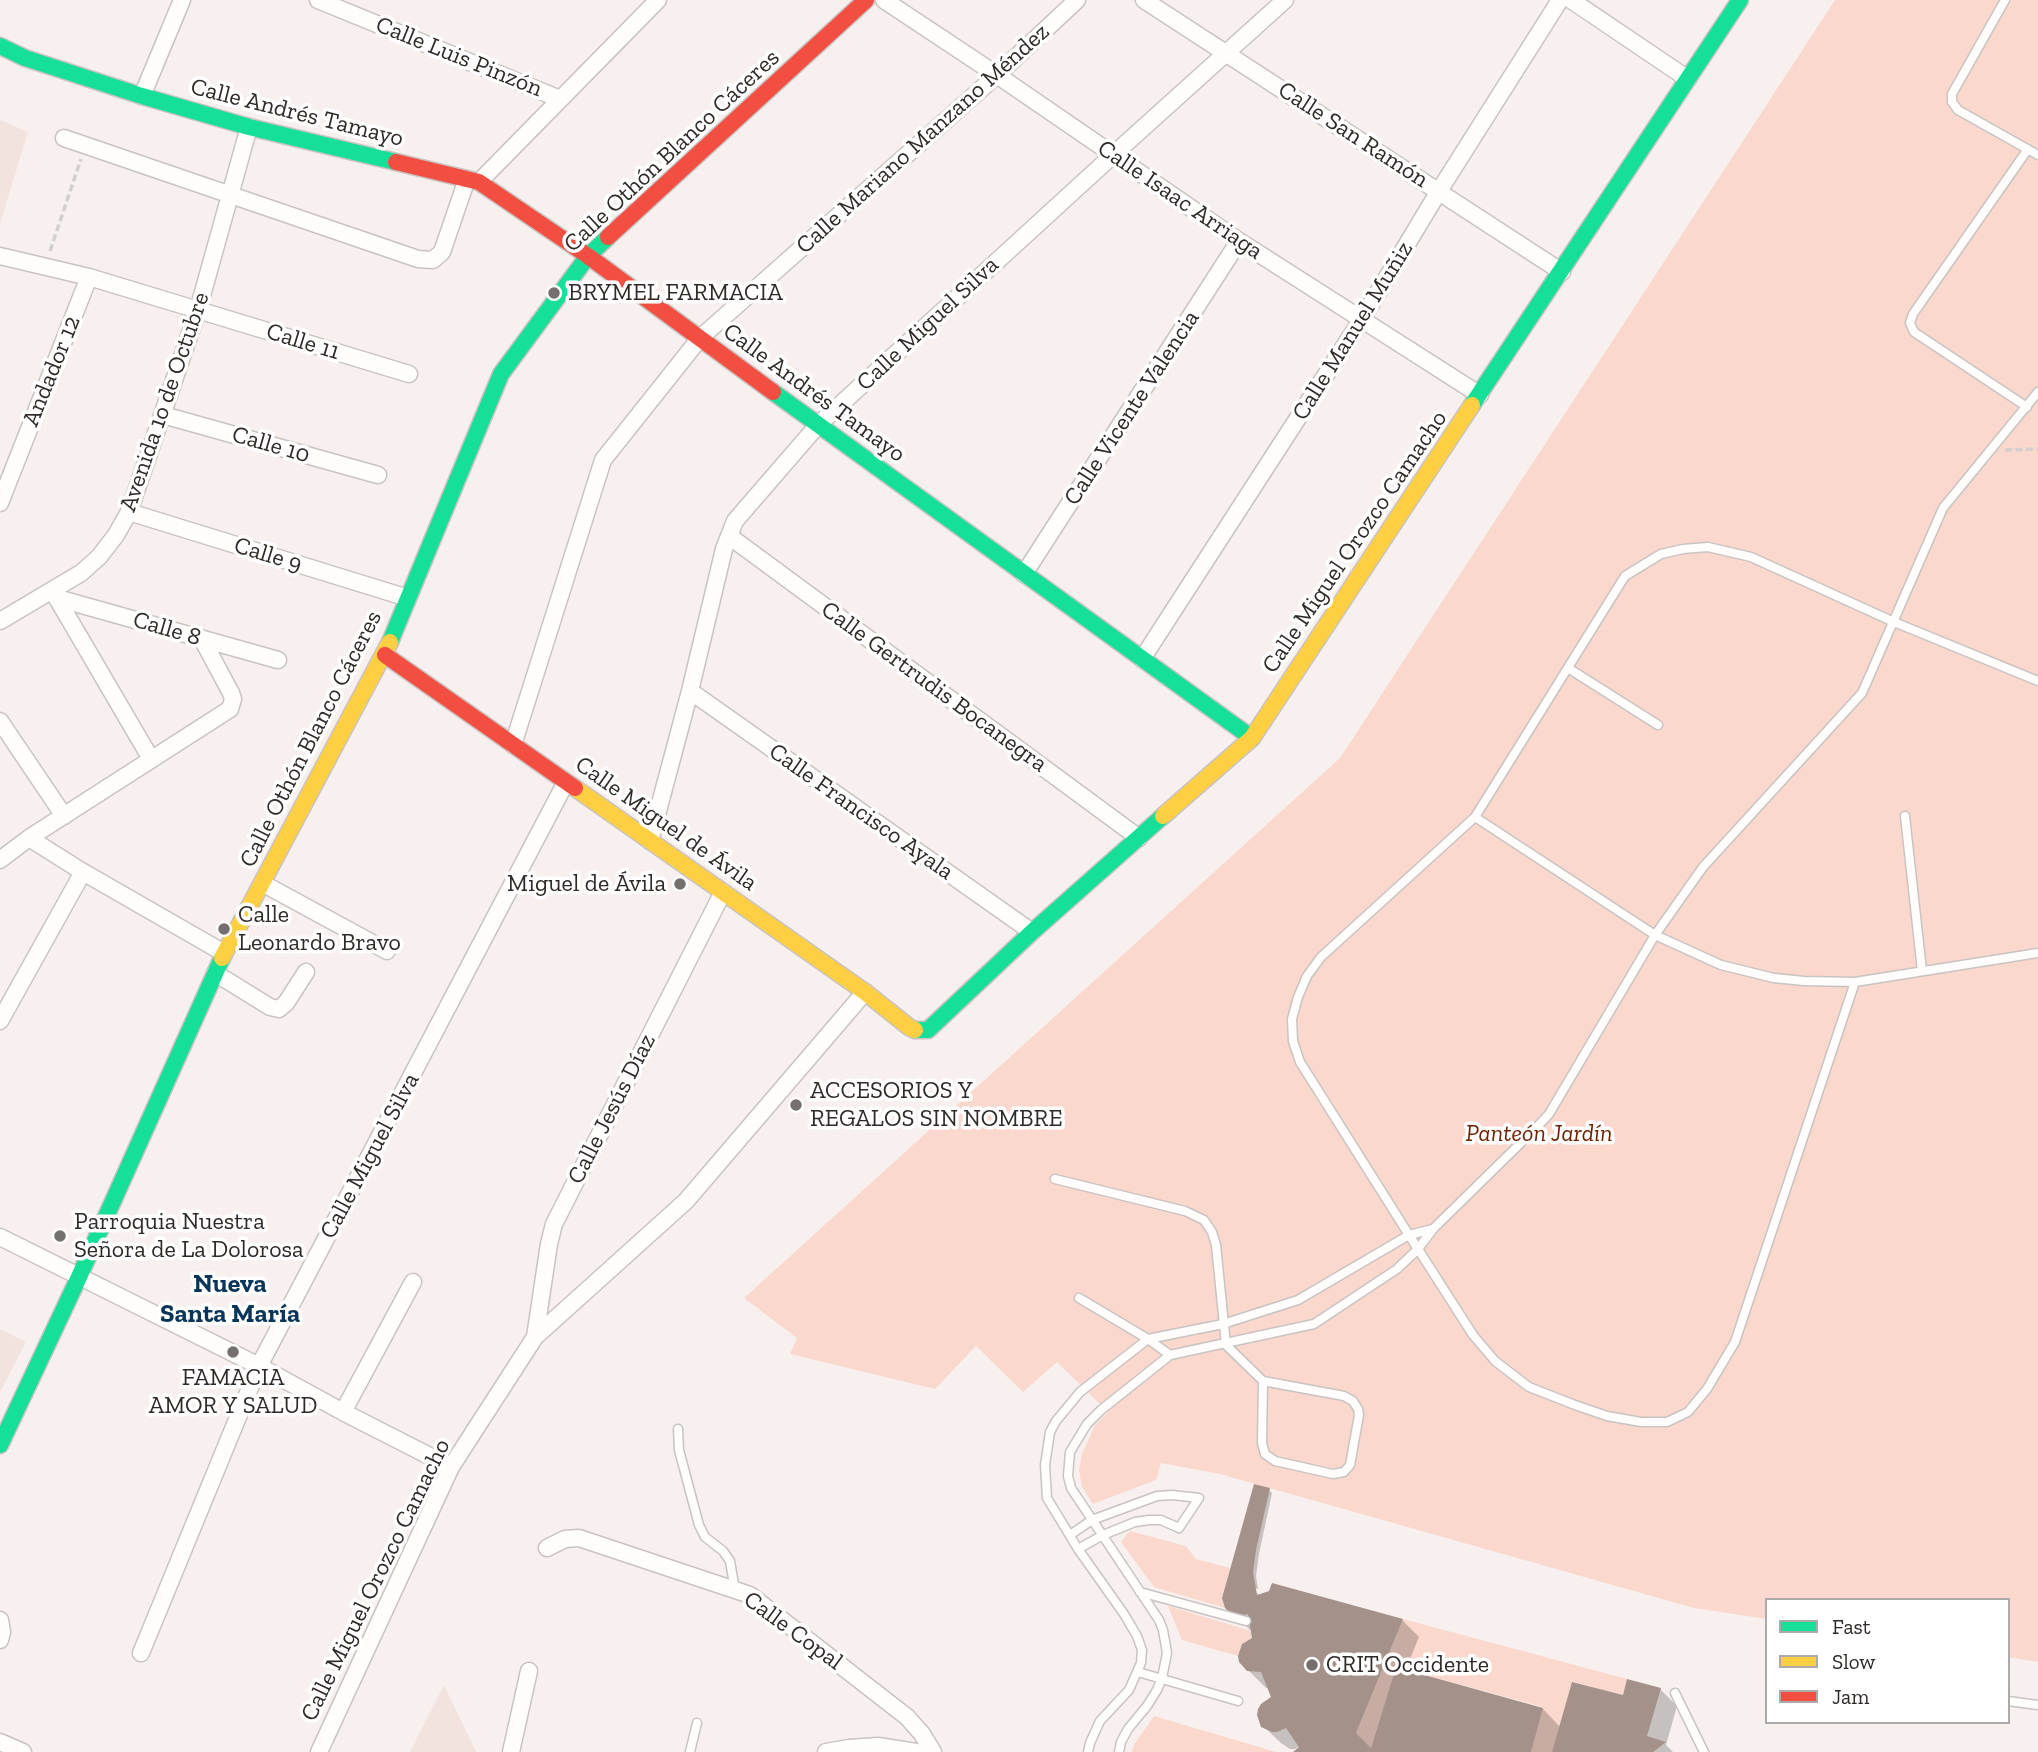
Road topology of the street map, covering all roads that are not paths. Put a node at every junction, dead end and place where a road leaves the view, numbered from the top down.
1 (182, 0) edge
2 (318, 0) edge
3 (658, 0) edge
4 (866, 0) edge
5 (884, 0) edge
6 (1077, 0) edge
7 (1144, 0) edge
8 (1285, 0) edge
9 (1560, 0) edge
10 (1571, 0) edge
11 (1740, 0) edge
12 (2005, 0) edge
13 (0, 46) edge
14 (1227, 53) junction
15 (997, 75) junction
16 (1689, 79) junction
17 (142, 96) junction
18 (561, 99) junction
19 (249, 127) junction
20 (64, 138) dead end
21 (2028, 149) junction
22 (1113, 155) junction
23 (2038, 155) edge
24 (473, 180) junction
25 (1439, 191) junction
26 (231, 196) junction
27 (1240, 241) junction
28 (0, 256) edge
29 (588, 256) junction
30 (1562, 272) junction
31 (89, 277) junction
32 (198, 310) junction
33 (1362, 319) junction
34 (700, 338) junction
35 (409, 374) dead end
36 (2038, 392) edge
37 (1480, 396) junction
38 (2027, 407) junction
39 (163, 415) junction
40 (818, 425) junction
41 (379, 475) dead end
42 (0, 503) edge
43 (129, 512) junction
44 (729, 536) junction
45 (1024, 574) junction
46 (55, 594) junction
47 (408, 598) junction
48 (0, 621) edge
49 (1894, 622) junction
50 (202, 639) junction
51 (385, 655) junction
52 (1142, 659) junction
53 (278, 660) dead end
54 (1568, 668) junction
55 (2038, 681) edge
56 (690, 691) junction
57 (0, 721) edge
58 (1658, 725) dead end
59 (1252, 738) junction
60 (513, 745) junction
61 (151, 759) junction
62 (566, 782) junction
63 (64, 816) junction
64 (1905, 816) dead end
65 (1475, 817) junction
66 (29, 838) junction
67 (1139, 838) junction
68 (650, 841) junction
69 (0, 860) edge
70 (83, 872) junction
71 (262, 883) junction
72 (723, 892) junction
73 (1032, 932) junction
74 (1655, 935) junction
75 (387, 951) dead end
76 (224, 953) junction
77 (2038, 953) edge
78 (1922, 971) junction
79 (306, 972) dead end
80 (215, 973) junction
81 (1856, 982) junction
82 (865, 992) junction
83 (0, 1021) edge
84 (920, 1031) joint
85 (1055, 1179) dead end
86 (1433, 1229) junction
87 (1409, 1235) junction
88 (0, 1237) edge
89 (1418, 1249) junction
90 (79, 1277) junction
91 (413, 1282) dead end
92 (1079, 1298) dead end
93 (1223, 1324) junction
94 (535, 1337) junction
95 (1148, 1339) junction
96 (1226, 1345) junction
97 (1170, 1355) junction
98 (259, 1366) junction
99 (1263, 1381) junction
100 (343, 1412) junction
101 (678, 1429) dead end
102 (0, 1445) edge
103 (451, 1467) junction
104 (1092, 1520) junction
105 (1070, 1535) junction
106 (1102, 1535) junction
107 (547, 1548) dead end
108 (1078, 1549) junction
109 (735, 1590) junction
110 (1140, 1592) junction
111 (0, 1620) edge
112 (1245, 1621) dead end
113 (0, 1640) edge
114 (141, 1653) dead end
115 (529, 1671) dead end
116 (1138, 1671) junction
117 (1162, 1678) junction
118 (1675, 1693) dead end
119 (1238, 1701) dead end
120 (2010, 1701) edge
121 (2038, 1705) edge
122 (697, 1723) dead end
123 (0, 1742) edge
124 (23, 1752) edge
125 (319, 1752) edge
126 (511, 1752) edge
127 (690, 1752) edge
128 (826, 1752) edge
129 (916, 1752) edge
130 (933, 1752) edge
131 (1088, 1752) edge
132 (1119, 1752) edge
133 (1704, 1752) edge

1 - 17 street
2 - 18 street, Calle Luis Pinzón
3 - 18 street
4 - 29 street, Calle Othón Blanco Cáceres
5 - 15 street, Calle Isaac Arriaga
6 - 15 street, Calle Mariano Manzano Méndez
7 - 14 street, Calle San Ramón
8 - 14 street, Calle Miguel Silva
9 - 25 street, Calle Manuel Muñiz
10 - 16 street
11 - 16 street, Calle Miguel Orozco Camacho
12 - 21 lane
13 - 17 street, Calle Andrés Tamayo
14 - 22 street, Calle Miguel Silva
14 - 25 street, Calle San Ramón
15 - 22 street, Calle Isaac Arriaga
15 - 34 street, Calle Mariano Manzano Méndez
16 - 30 street, Calle Miguel Orozco Camacho
17 - 19 street, Calle Andrés Tamayo
18 - 24 street
19 - 24 street, Calle Andrés Tamayo
19 - 26 street, Avenida 1o de Octubre
20 - 26 street
21 - 23 lane
21 - 38 lane
22 - 27 street, Calle Isaac Arriaga
22 - 40 street, Calle Miguel Silva
24 - 26 street
24 - 29 street, Calle Andrés Tamayo
25 - 30 street, Calle San Ramón
25 - 33 street, Calle Manuel Muñiz
26 - 32 street, Avenida 1o de Octubre
27 - 33 street, Calle Isaac Arriaga
27 - 45 street, Calle Vicente Valencia
28 - 31 street, Calle 11
29 - 34 street, Calle Andrés Tamayo
29 - 47 street, Calle Othón Blanco Cáceres
30 - 37 street, Calle Miguel Orozco Camacho
31 - 32 street, Calle 11
31 - 42 street, Andador 12
32 - 35 street, Calle 11
32 - 39 street, Avenida 1o de Octubre
33 - 37 street, Calle Isaac Arriaga
33 - 52 street, Calle Manuel Muñiz
34 - 40 street, Calle Andrés Tamayo
34 - 60 street, Calle Mariano Manzano Méndez
36 - 38 lane
37 - 59 street, Calle Miguel Orozco Camacho
38 - 49 lane
39 - 41 street, Calle 10
39 - 43 street, Avenida 1o de Octubre
40 - 44 street, Calle Miguel Silva
40 - 45 street, Calle Andrés Tamayo
43 - 46 street, Avenida 1o de Octubre
43 - 47 street, Calle 9
44 - 56 street, Calle Miguel Silva
44 - 67 street, Calle Gertrudis Bocanegra
45 - 52 street, Calle Andrés Tamayo
46 - 48 street, Avenida 1o de Octubre
46 - 50 street, Calle 8
46 - 61 street
47 - 51 street, Calle Othón Blanco Cáceres
49 - 54 lane
49 - 55 lane
49 - 74 lane
50 - 53 street, Calle 8
50 - 61 street
51 - 60 street, Calle Miguel de Ávila
51 - 71 street, Calle Othón Blanco Cáceres
52 - 59 street, Calle Andrés Tamayo
54 - 58 lane
54 - 65 lane
56 - 68 street, Calle Miguel Silva
56 - 73 street, Calle Francisco Ayala
57 - 63 street
59 - 67 street, Calle Miguel Orozco Camacho
60 - 62 street, Calle Miguel de Ávila
61 - 63 street
62 - 68 street, Calle Miguel de Ávila
62 - 98 street, Calle Miguel Silva
63 - 66 street
64 - 78 lane
65 - 74 lane
65 - 87 lane
66 - 69 street
66 - 70 street
67 - 73 street, Calle Miguel Orozco Camacho
68 - 72 street, Calle Miguel de Ávila
70 - 76 street
70 - 83 street
71 - 75 street
71 - 76 street, Calle Othón Blanco Cáceres
72 - 82 street, Calle Miguel de Ávila
72 - 94 street, Calle Jesús Díaz
73 - 84 street, Calle Miguel Orozco Camacho
74 - 81 lane
74 - 86 lane
76 - 80 street, Calle Othón Blanco Cáceres
77 - 78 lane
78 - 81 lane
79 - 80 street
80 - 90 street, Calle Othón Blanco Cáceres
81 - 89 lane
82 - 84 street, Calle Miguel de Ávila
82 - 94 street, Calle Miguel Orozco Camacho
85 - 93 lane
86 - 87 lane
86 - 89 lane
87 - 89 lane
87 - 93 lane
88 - 90 street
89 - 96 lane
90 - 98 street
90 - 102 street, Calle Othón Blanco Cáceres
91 - 100 street
92 - 95 lane
93 - 95 lane
93 - 96 lane
94 - 103 street, Calle Miguel Orozco Camacho
95 - 97 lane
95 - 105 lane
96 - 97 lane
96 - 99 lane
97 - 104 lane
98 - 100 street
98 - 114 street, Calle Miguel Silva
99 - 99 lane
100 - 103 street
101 - 109 lane
103 - 125 street, Calle Miguel Orozco Camacho
104 - 105 lane
104 - 106 lane
104 - 106 lane
105 - 108 lane
106 - 108 lane
106 - 110 lane
107 - 109 street, Calle Copal
108 - 116 lane
109 - 130 street, Calle Copal
110 - 112 lane
110 - 117 lane
111 - 113 street
115 - 126 street
116 - 117 lane
116 - 131 lane
117 - 119 lane
117 - 132 lane
118 - 133 lane
120 - 121 lane
122 - 127 lane
123 - 124 street
128 - 129 street

